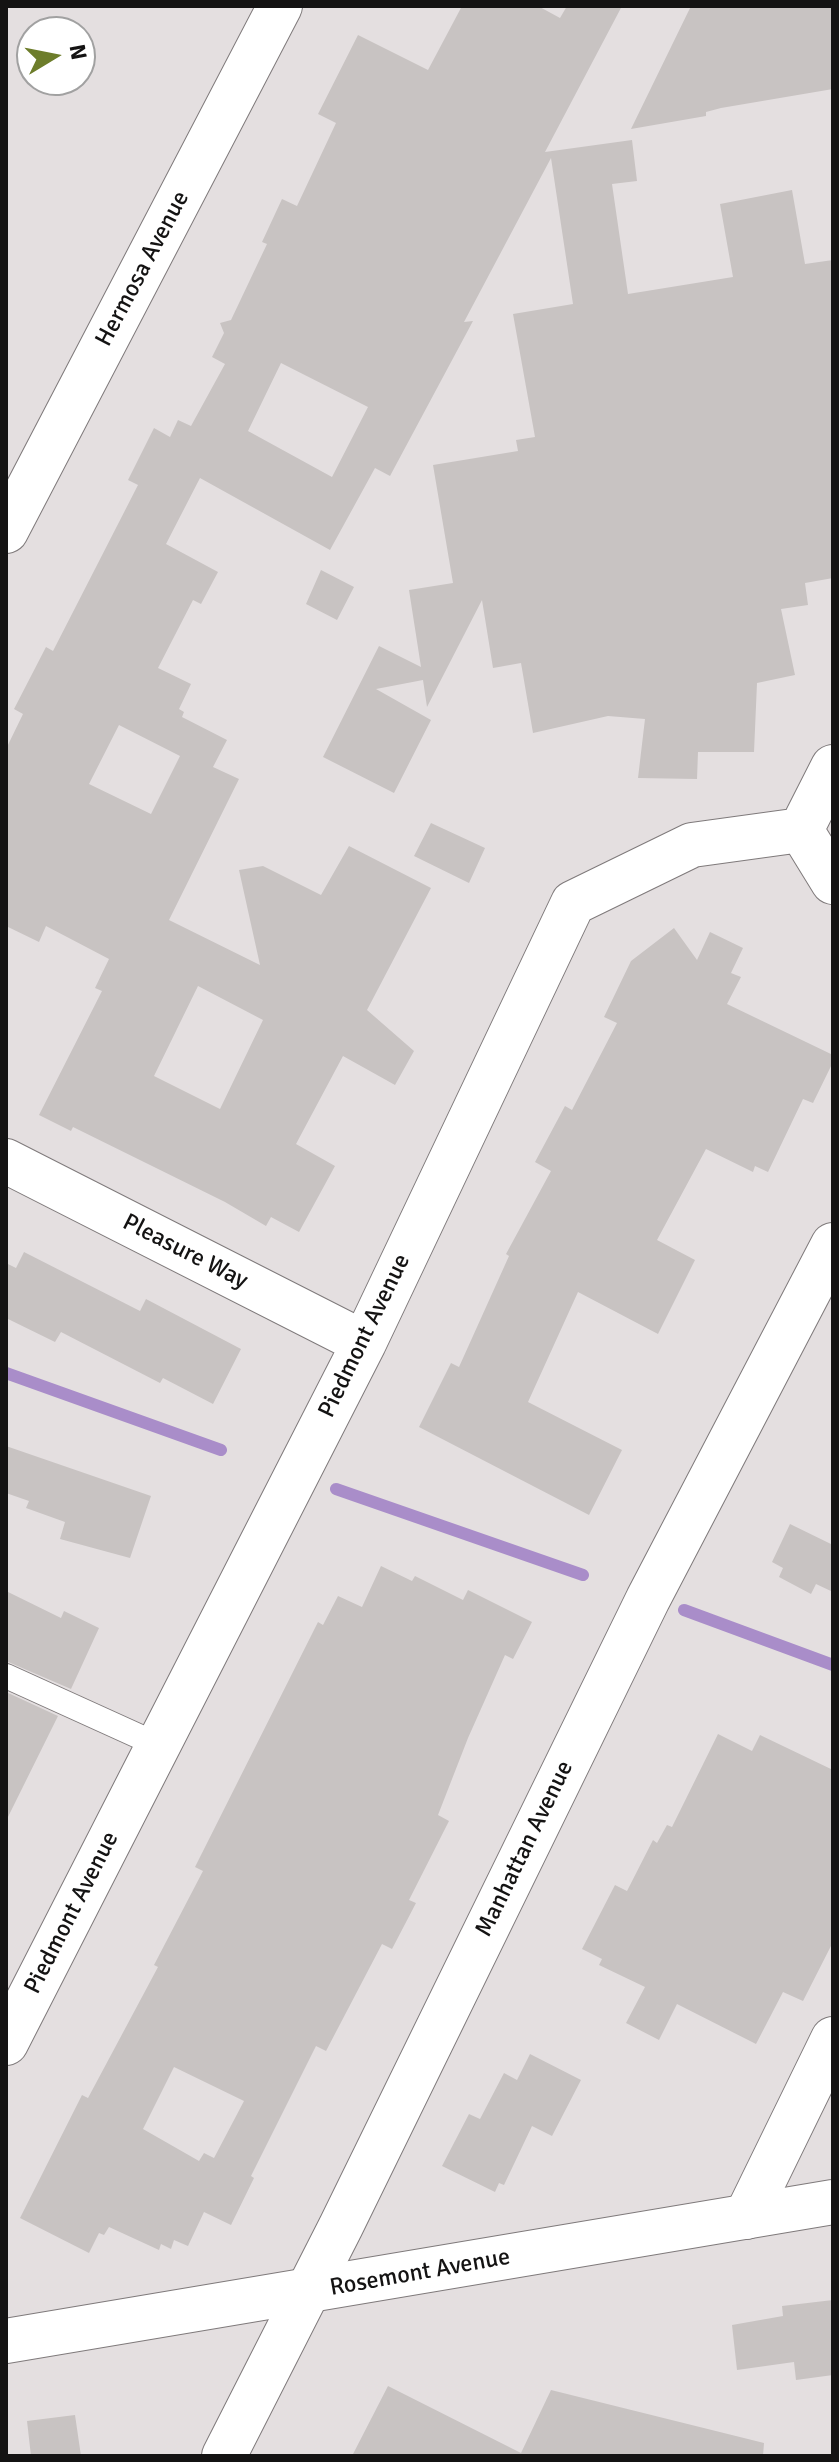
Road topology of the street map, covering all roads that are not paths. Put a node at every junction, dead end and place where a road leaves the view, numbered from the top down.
1 (280, 6) edge
2 (6, 531) edge
3 (833, 767) edge
4 (801, 830) junction
5 (833, 882) edge
6 (6, 1161) edge
7 (833, 1245) edge
8 (364, 1343) junction
9 (6, 1676) edge
10 (158, 1745) junction
11 (833, 2039) edge
12 (6, 2043) edge
13 (833, 2202) edge
14 (746, 2217) junction
15 (308, 2292) junction
16 (6, 2341) edge
17 (224, 2456) edge

1 - 2 street, Hermosa Avenue
3 - 4 street
4 - 5 street
4 - 8 street, Piedmont Avenue
6 - 8 street, Pleasure Way
7 - 15 street, Manhattan Avenue
8 - 10 street, Piedmont Avenue
9 - 10 lane
10 - 12 street, Piedmont Avenue
11 - 14 street
13 - 14 street, Rosemont Avenue
14 - 15 street, Rosemont Avenue
15 - 16 street, Rosemont Avenue
15 - 17 street, Manhattan Avenue

